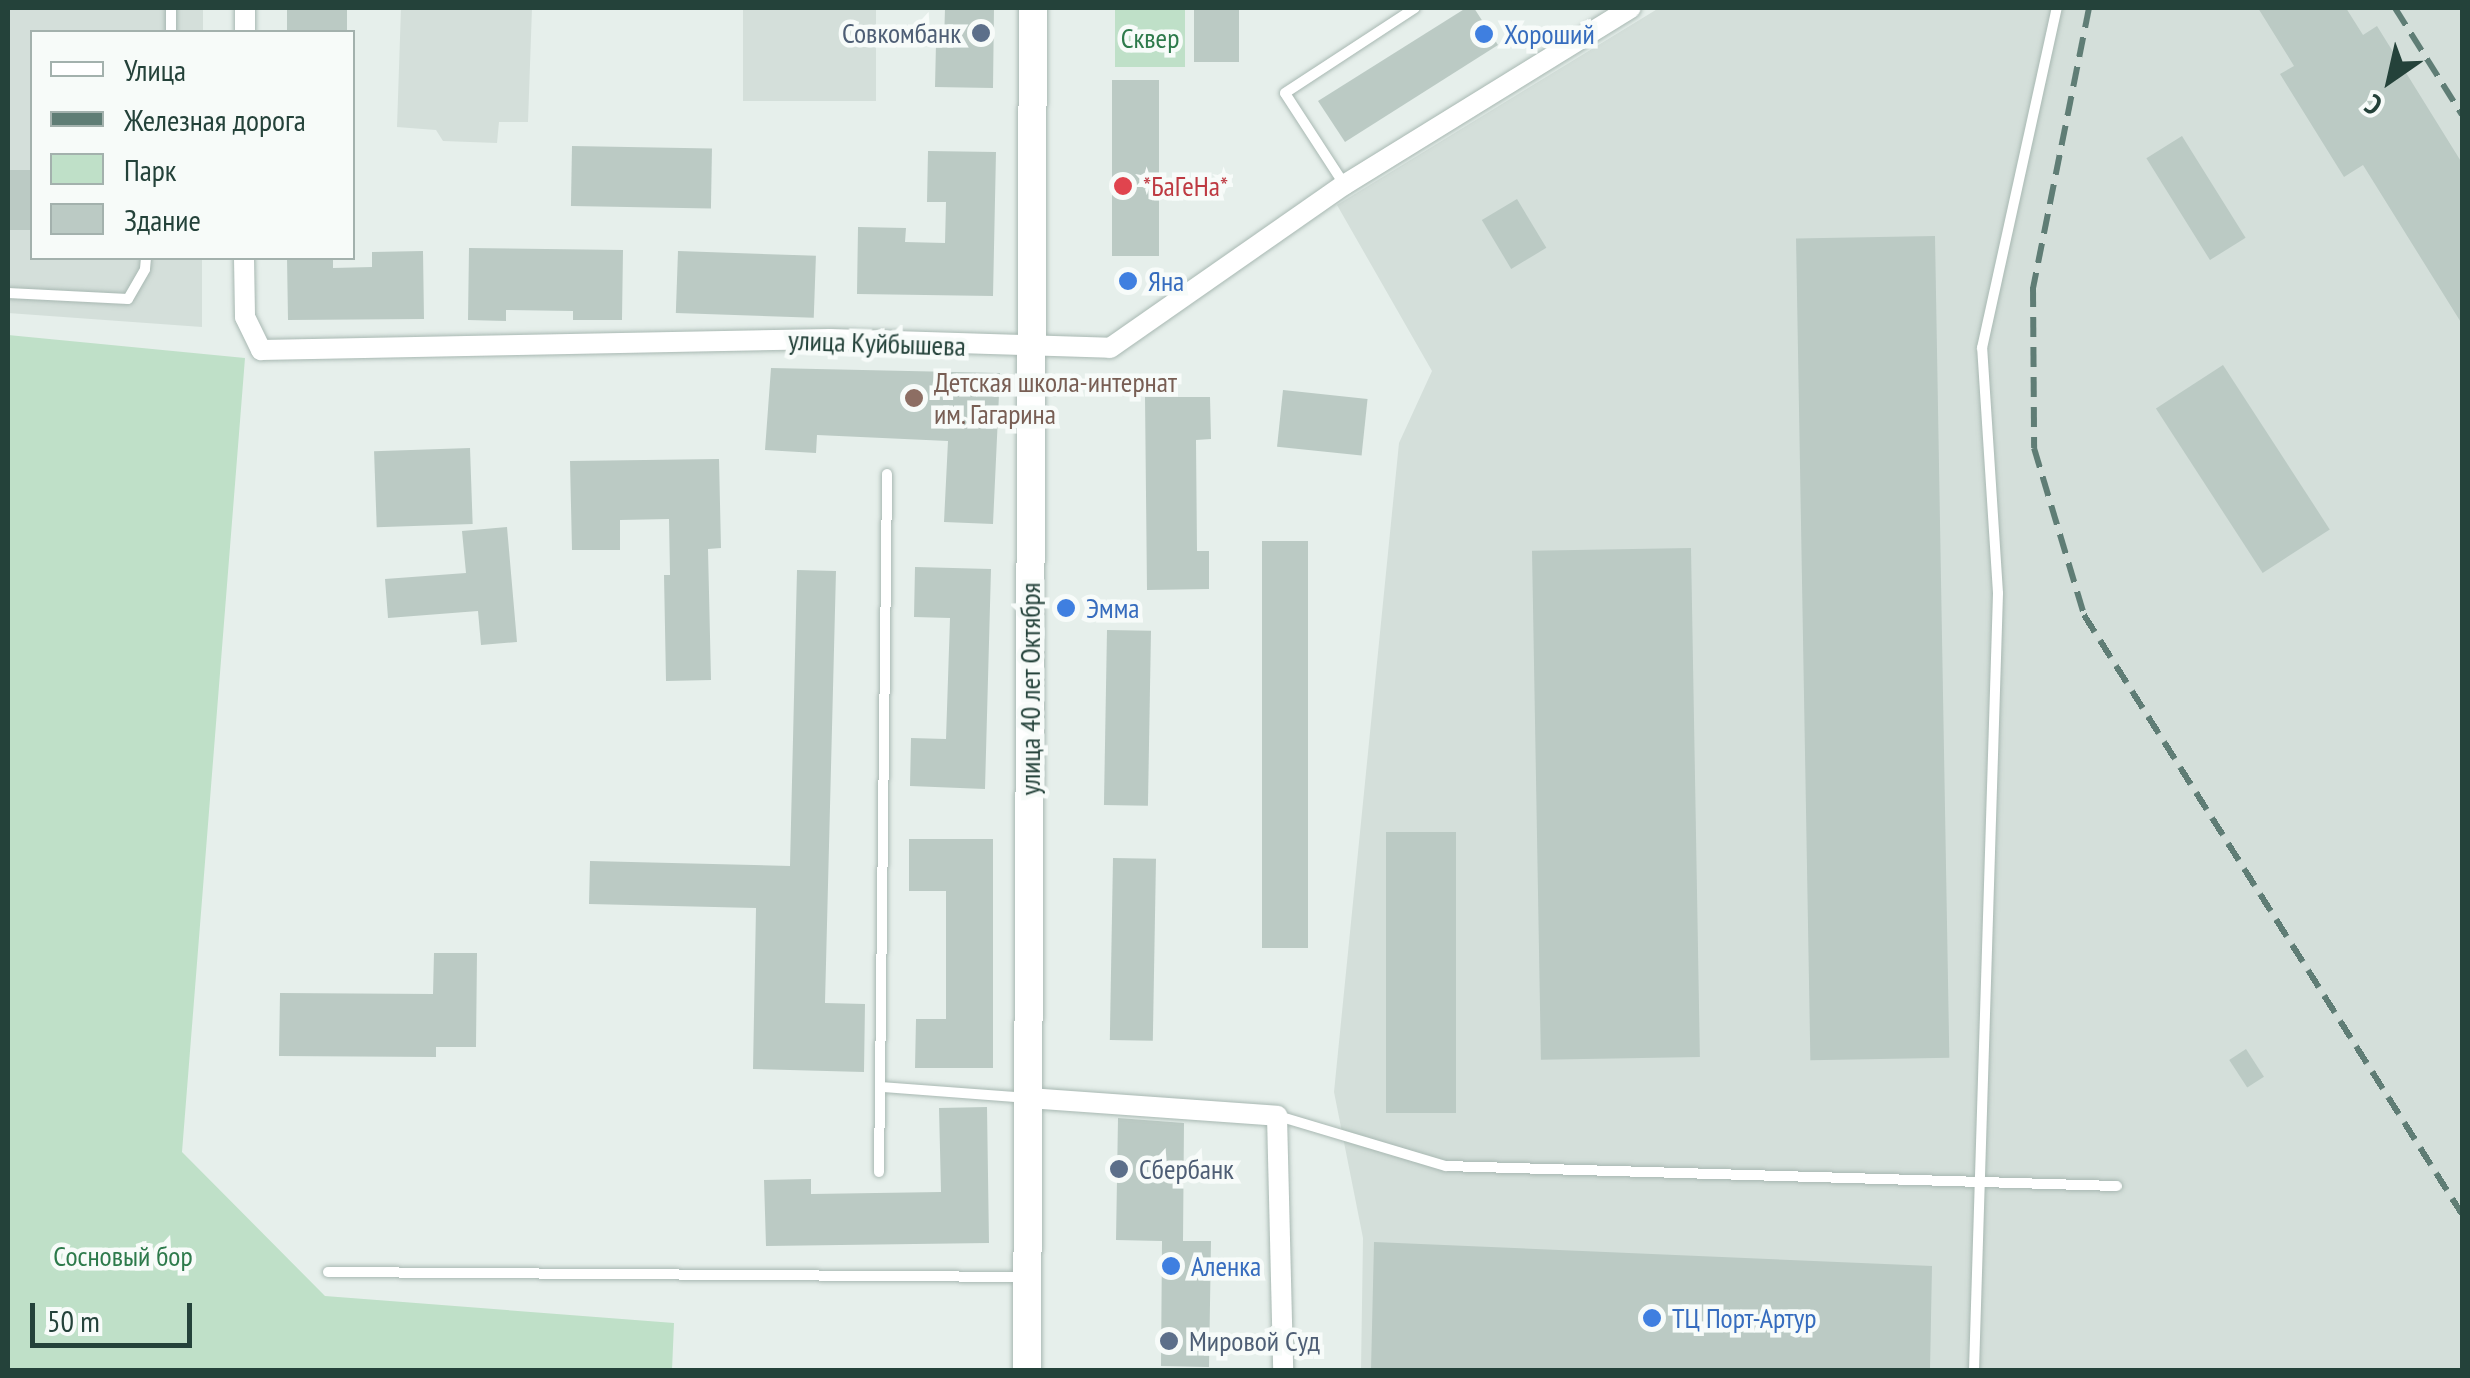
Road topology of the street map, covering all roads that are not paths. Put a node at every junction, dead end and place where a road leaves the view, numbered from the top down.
1 (1034, 8) edge
2 (1415, 8) edge
3 (1630, 8) edge
4 (2057, 8) edge
5 (1344, 185) junction
6 (146, 260) edge
7 (244, 260) edge
8 (8, 293) edge
9 (1032, 348) junction
10 (887, 474) dead end
11 (882, 1087) junction
12 (1028, 1098) junction
13 (1277, 1116) junction
14 (879, 1172) dead end
15 (1977, 1180) junction
16 (2117, 1186) dead end
17 (328, 1272) dead end
18 (1027, 1276) junction
19 (1027, 1370) edge
20 (1283, 1370) edge
21 (1974, 1370) edge

1 - 9 main road, улица 40 лет Октября
2 - 5 lane
3 - 5 street, улица Куйбышева
4 - 15 lane
5 - 9 street, улица Куйбышева
6 - 8 lane
7 - 9 street, улица Куйбышева
9 - 12 main road, улица 40 лет Октября
10 - 11 lane
11 - 12 lane
11 - 14 lane
12 - 13 street
12 - 18 main road, улица 40 лет Октября
13 - 15 lane
13 - 20 street
15 - 16 lane
15 - 21 lane
17 - 18 lane
18 - 19 main road, улица 40 лет Октября

